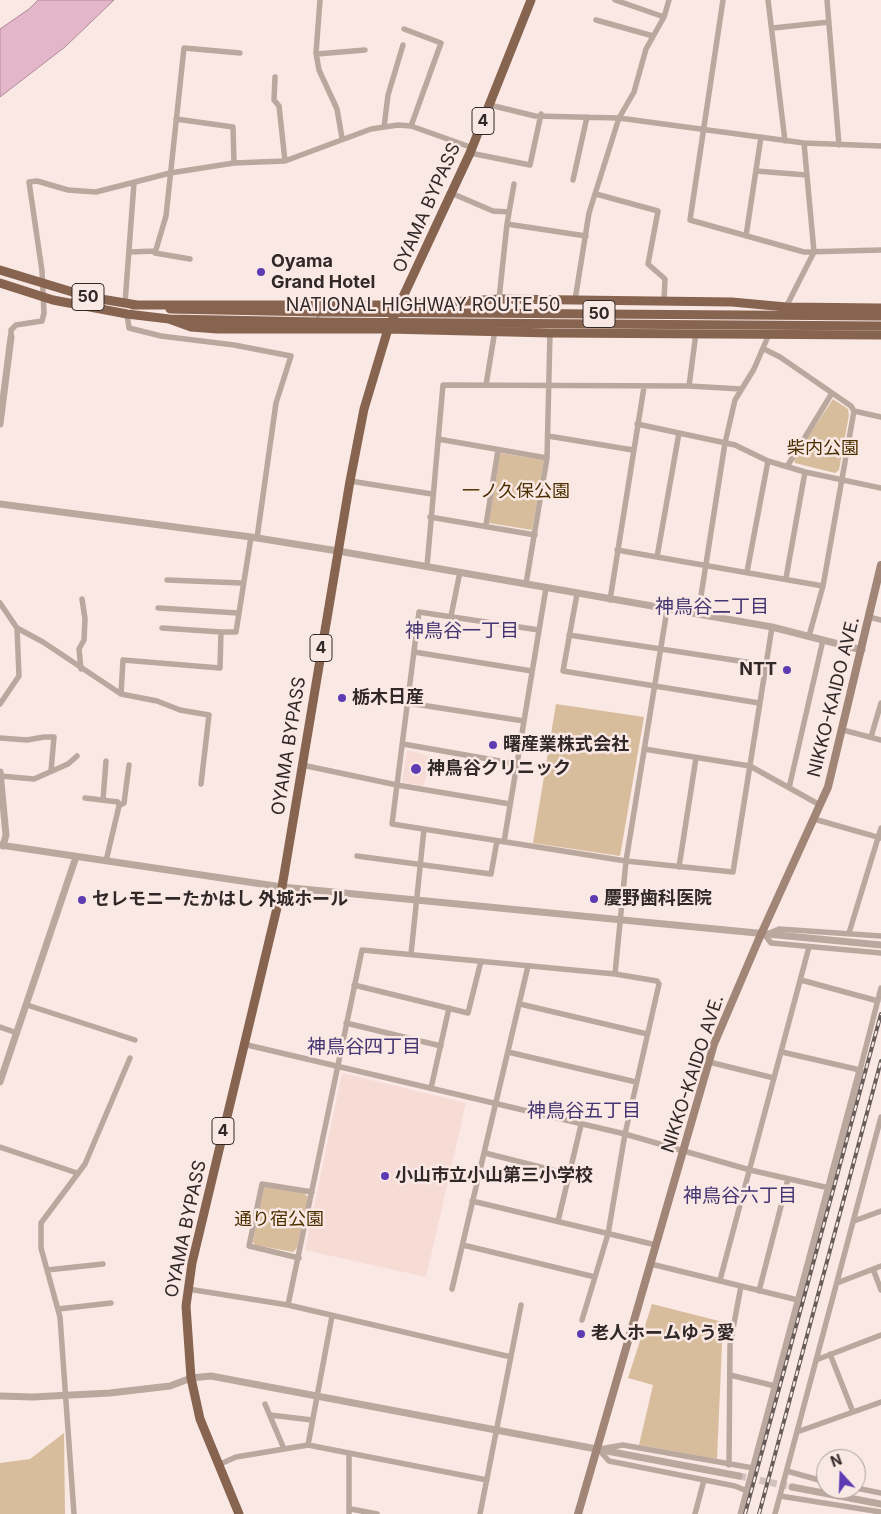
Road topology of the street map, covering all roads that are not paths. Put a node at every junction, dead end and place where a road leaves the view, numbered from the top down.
1 (320, 0) edge
2 (531, 0) edge
3 (615, 0) edge
4 (669, 0) edge
5 (723, 0) edge
6 (768, 0) edge
7 (827, 0) edge
8 (664, 17) junction
9 (596, 20) dead end
10 (829, 22) junction
11 (773, 28) junction
12 (404, 30) dead end
13 (653, 36) junction
14 (403, 45) dead end
15 (365, 50) dead end
16 (240, 53) dead end
17 (317, 54) junction
18 (275, 77) dead end
19 (490, 105) junction
20 (541, 114) junction
21 (587, 117) junction
22 (620, 118) junction
23 (176, 119) junction
24 (411, 126) junction
25 (384, 127) junction
26 (705, 130) junction
27 (761, 137) junction
28 (342, 138) junction
29 (785, 141) junction
30 (804, 143) junction
31 (839, 145) junction
32 (881, 146) edge
33 (471, 150) junction
34 (285, 161) junction
35 (234, 163) junction
36 (756, 171) junction
37 (170, 173) junction
38 (807, 175) junction
39 (573, 180) dead end
40 (134, 183) junction
41 (514, 184) dead end
42 (452, 193) junction
43 (596, 194) junction
44 (510, 212) junction
45 (507, 224) junction
46 (586, 236) junction
47 (746, 236) junction
48 (881, 250) edge
49 (155, 251) junction
50 (130, 252) junction
51 (814, 252) junction
52 (190, 259) dead end
53 (0, 270) edge
54 (0, 283) edge
55 (43, 284) junction
56 (44, 298) junction
57 (499, 299) junction
58 (575, 300) junction
59 (664, 300) junction
60 (129, 304) junction
61 (400, 305) junction
62 (786, 307) junction
63 (881, 308) edge
64 (127, 314) junction
65 (881, 316) edge
66 (169, 319) junction
67 (881, 326) edge
68 (388, 328) junction
69 (495, 330) junction
70 (550, 333) junction
71 (696, 334) junction
72 (768, 334) junction
73 (881, 335) edge
74 (11, 337) joint
75 (764, 349) junction
76 (486, 385) junction
77 (549, 386) junction
78 (688, 386) junction
79 (644, 387) junction
80 (741, 389) junction
81 (832, 393) junction
82 (854, 411) junction
83 (881, 417) edge
84 (0, 424) edge
85 (638, 424) junction
86 (679, 433) junction
87 (548, 436) junction
88 (438, 439) junction
89 (725, 443) junction
90 (498, 450) junction
91 (633, 450) junction
92 (547, 458) junction
93 (768, 462) junction
94 (788, 465) junction
95 (805, 472) junction
96 (841, 479) junction
97 (350, 480) junction
98 (881, 488) edge
99 (432, 494) junction
100 (0, 504) edge
101 (430, 516) junction
102 (486, 525) junction
103 (535, 535) junction
104 (254, 537) junction
105 (617, 550) junction
106 (338, 551) junction
107 (657, 557) junction
108 (881, 565) edge
109 (427, 566) junction
110 (705, 566) junction
111 (460, 572) junction
112 (747, 572) junction
113 (786, 578) junction
114 (167, 580) dead end
115 (242, 583) junction
116 (526, 584) junction
117 (823, 586) junction
118 (546, 588) junction
119 (576, 594) junction
120 (82, 599) dead end
121 (610, 600) junction
122 (0, 603) edge
123 (158, 608) dead end
124 (667, 610) junction
125 (238, 613) junction
126 (698, 615) junction
127 (451, 616) junction
128 (869, 617) junction
129 (881, 620) edge
130 (772, 627) junction
131 (17, 628) junction
132 (162, 628) dead end
133 (538, 630) junction
134 (221, 632) junction
135 (569, 635) junction
136 (809, 636) junction
137 (823, 640) junction
138 (659, 649) junction
139 (862, 650) junction
140 (414, 652) junction
141 (766, 665) junction
142 (81, 668) junction
143 (532, 670) junction
144 (654, 688) junction
145 (121, 694) junction
146 (408, 703) junction
147 (759, 703) junction
148 (881, 703) edge
149 (0, 704) edge
150 (524, 721) junction
151 (843, 730) junction
152 (871, 737) junction
153 (0, 738) edge
154 (881, 740) edge
155 (402, 744) junction
156 (644, 749) junction
157 (77, 756) dead end
158 (696, 758) junction
159 (106, 761) dead end
160 (129, 764) dead end
161 (517, 764) junction
162 (302, 765) junction
163 (750, 766) junction
164 (51, 771) junction
165 (0, 772) edge
166 (0, 776) edge
167 (201, 784) dead end
168 (396, 785) junction
169 (789, 788) junction
170 (86, 798) dead end
171 (103, 800) junction
172 (510, 804) junction
173 (820, 805) junction
174 (119, 806) junction
175 (814, 819) junction
176 (881, 828) edge
177 (424, 829) junction
178 (880, 838) edge
179 (497, 841) junction
180 (504, 842) junction
181 (1, 847) edge
182 (356, 856) dead end
183 (76, 857) junction
184 (106, 861) junction
185 (626, 861) junction
186 (420, 864) junction
187 (679, 867) junction
188 (282, 887) junction
189 (416, 902) junction
190 (620, 921) junction
191 (849, 933) junction
192 (763, 935) junction
193 (881, 936) edge
194 (881, 945) edge
195 (810, 947) junction
196 (881, 953) edge
197 (411, 954) junction
198 (481, 962) junction
199 (528, 966) junction
200 (615, 974) junction
201 (801, 980) junction
202 (354, 985) junction
203 (881, 988) edge
204 (878, 1001) junction
205 (520, 1004) junction
206 (27, 1006) junction
207 (449, 1008) junction
208 (346, 1023) junction
209 (0, 1027) edge
210 (17, 1033) junction
211 (647, 1034) junction
212 (135, 1040) dead end
213 (244, 1044) junction
214 (441, 1046) junction
215 (508, 1052) junction
216 (782, 1052) junction
217 (130, 1058) dead end
218 (709, 1062) junction
219 (338, 1067) junction
220 (860, 1070) junction
221 (774, 1078) junction
222 (0, 1082) edge
223 (636, 1082) junction
224 (431, 1088) junction
225 (496, 1103) junction
226 (881, 1117) edge
227 (581, 1125) junction
228 (625, 1134) junction
229 (0, 1147) edge
230 (682, 1151) junction
231 (484, 1153) junction
232 (750, 1170) junction
233 (77, 1173) junction
234 (568, 1174) junction
235 (788, 1179) junction
236 (829, 1188) junction
237 (312, 1192) junction
238 (472, 1201) junction
239 (881, 1211) edge
240 (558, 1221) junction
241 (854, 1221) junction
242 (608, 1234) junction
243 (463, 1245) junction
244 (656, 1245) junction
245 (299, 1258) junction
246 (104, 1264) dead end
247 (650, 1264) junction
248 (881, 1266) edge
249 (873, 1269) junction
250 (47, 1270) junction
251 (595, 1277) junction
252 (720, 1280) junction
253 (837, 1283) junction
254 (742, 1286) junction
255 (188, 1289) junction
256 (452, 1289) dead end
257 (881, 1290) edge
258 (759, 1291) junction
259 (798, 1300) junction
260 (111, 1303) dead end
261 (288, 1305) junction
262 (521, 1305) dead end
263 (58, 1309) junction
264 (332, 1316) junction
265 (582, 1320) dead end
266 (881, 1335) edge
267 (830, 1354) junction
268 (511, 1357) junction
269 (816, 1360) junction
270 (730, 1375) junction
271 (191, 1378) junction
272 (775, 1386) junction
273 (316, 1395) junction
274 (0, 1396) edge
275 (65, 1396) junction
276 (881, 1402) edge
277 (265, 1404) dead end
278 (852, 1412) junction
279 (270, 1415) junction
280 (312, 1420) junction
281 (498, 1430) junction
282 (797, 1432) junction
283 (308, 1445) junction
284 (284, 1449) junction
285 (598, 1449) junction
286 (350, 1454) junction
287 (218, 1465) junction
288 (728, 1465) junction
289 (753, 1468) junction
290 (787, 1472) junction
291 (739, 1476) tunnel mouth
292 (816, 1479) edge
293 (487, 1480) junction
294 (704, 1480) junction
295 (792, 1487) tunnel mouth
296 (866, 1490) edge
297 (747, 1491) junction
298 (881, 1494) edge
299 (780, 1496) junction
300 (881, 1504) edge
301 (350, 1512) edge
302 (881, 1512) edge
303 (74, 1514) edge
304 (239, 1514) edge
305 (377, 1514) edge
306 (480, 1514) edge
307 (578, 1514) edge
308 (695, 1514) edge
309 (741, 1514) edge
310 (775, 1514) edge

1 - 17 street
2 - 19 highway, OYAMA BYPASS / 4
3 - 8 street
4 - 8 street
5 - 26 street
6 - 11 street
7 - 10 street
8 - 13 street
9 - 13 street
10 - 11 street
10 - 31 street
11 - 29 street
12 - 24 street
13 - 22 street
14 - 25 street
15 - 17 street
16 - 23 street
17 - 28 street
18 - 34 street
19 - 20 street
19 - 33 highway, OYAMA BYPASS / 4
20 - 21 street
20 - 33 street
21 - 22 street
21 - 39 street
22 - 26 street
22 - 43 street
23 - 35 street
23 - 37 street
24 - 25 street
24 - 33 street
25 - 28 street
26 - 27 street
26 - 47 street
27 - 29 street
27 - 36 street
28 - 34 street
29 - 30 street
30 - 31 street
30 - 38 street
31 - 32 street
33 - 42 highway, OYAMA BYPASS / 4
34 - 35 street
35 - 37 street
36 - 38 street
36 - 47 street
37 - 40 street
37 - 49 street
38 - 51 street
40 - 50 street
40 - 55 street
41 - 44 street
42 - 44 street
42 - 61 highway, OYAMA BYPASS / 4
43 - 46 street
43 - 59 street
44 - 45 street
45 - 46 street
45 - 57 street
46 - 58 street
47 - 51 street
48 - 51 street
49 - 50 street
49 - 52 street
50 - 60 street
51 - 62 street
53 - 55 highway, NATIONAL HIGHWAY ROUTE 50 / 50
54 - 56 highway, NATIONAL HIGHWAY ROUTE 50 / 50
55 - 56 street
55 - 60 highway, NATIONAL HIGHWAY ROUTE 50 / 50
56 - 64 highway, NATIONAL HIGHWAY ROUTE 50 / 50
56 - 74 street
57 - 58 highway
57 - 61 highway
58 - 59 highway
59 - 62 highway
60 - 61 highway
60 - 65 highway, NATIONAL HIGHWAY ROUTE 50 / 50, bridge
61 - 68 highway, OYAMA BYPASS / 4
62 - 63 highway
64 - 66 highway, NATIONAL HIGHWAY ROUTE 50 / 50
64 - 104 street
66 - 67 highway, NATIONAL HIGHWAY ROUTE 50 / 50, bridge
66 - 68 highway
68 - 69 highway
68 - 97 highway, OYAMA BYPASS / 4
69 - 70 highway
69 - 76 street
70 - 71 highway
70 - 77 street
71 - 72 highway
71 - 78 street
72 - 73 highway
72 - 75 street
74 - 84 street
75 - 80 street
75 - 81 street
76 - 77 street
76 - 88 street
77 - 79 street
77 - 87 street
78 - 79 street
78 - 80 street
79 - 85 street
80 - 89 street
81 - 82 street
81 - 94 street
82 - 83 street
82 - 96 street
85 - 86 street
85 - 91 street
86 - 89 street
86 - 107 street
87 - 91 street
87 - 92 street
88 - 90 street
88 - 99 street
89 - 93 street
89 - 110 street
90 - 92 street
90 - 102 street
91 - 105 street
92 - 103 street
93 - 94 street
93 - 112 street
94 - 95 street
95 - 96 street
95 - 113 street
96 - 98 street
96 - 117 street
97 - 99 street
97 - 106 highway, OYAMA BYPASS / 4
99 - 101 street
100 - 104 street
101 - 102 street
101 - 109 street
102 - 103 street
103 - 116 street
104 - 106 street
104 - 115 street
105 - 107 street
105 - 121 street
106 - 109 street
106 - 162 highway, OYAMA BYPASS / 4
107 - 110 street
108 - 128 main road, NIKKO-KAIDO AVE.
109 - 111 street
110 - 112 street
110 - 126 street
111 - 116 street
111 - 127 street
112 - 113 street
113 - 117 street
114 - 115 street
115 - 125 street
116 - 118 street
117 - 136 street
118 - 119 street
118 - 133 street
119 - 121 street
119 - 135 street
120 - 142 street
121 - 124 street
122 - 131 street
123 - 125 street
124 - 126 street
124 - 138 street
125 - 134 street
126 - 130 street
127 - 133 street
127 - 140 street
128 - 129 street
128 - 139 main road, NIKKO-KAIDO AVE.
130 - 136 street
130 - 141 street
131 - 142 street
131 - 149 street
132 - 134 street
133 - 143 street
134 - 145 street
135 - 138 street
135 - 144 street
136 - 137 street
137 - 139 street
137 - 169 street
138 - 141 street
138 - 144 street
139 - 151 main road, NIKKO-KAIDO AVE.
140 - 143 street
140 - 146 street
141 - 147 street
142 - 145 street
143 - 150 street
144 - 147 street
144 - 156 street
145 - 167 street
146 - 150 street
146 - 155 street
147 - 163 street
148 - 152 street
150 - 161 street
151 - 152 street
151 - 173 main road, NIKKO-KAIDO AVE.
152 - 154 street
153 - 164 street
155 - 161 street
155 - 168 street
156 - 158 street
156 - 185 street
157 - 164 street
158 - 163 street
158 - 187 street
159 - 171 street
160 - 174 street
161 - 172 street
162 - 168 street
162 - 188 highway, OYAMA BYPASS / 4
163 - 169 street
163 - 187 street
164 - 166 street
165 - 166 street
166 - 181 street
168 - 172 street
168 - 177 street
169 - 173 street
170 - 171 street
171 - 174 street
172 - 180 street
173 - 175 main road, NIKKO-KAIDO AVE.
174 - 184 street
175 - 178 street
175 - 192 main road, NIKKO-KAIDO AVE.
176 - 178 street
177 - 179 street
177 - 186 street
178 - 191 street
179 - 180 street
179 - 186 street
180 - 185 street
181 - 183 street
182 - 186 street
183 - 184 street
183 - 206 street
184 - 188 street
185 - 187 street
185 - 190 street
186 - 189 street
188 - 189 street
188 - 213 highway, OYAMA BYPASS / 4
189 - 190 street
189 - 197 street
190 - 192 street
190 - 200 street
191 - 192 street
191 - 193 street
192 - 194 street
192 - 195 street
192 - 218 main road, NIKKO-KAIDO AVE.
195 - 196 street
195 - 201 street
197 - 198 street
197 - 202 street
198 - 199 street
198 - 207 street
199 - 200 street
199 - 205 street
200 - 211 street
201 - 204 street
201 - 216 street
202 - 207 street
202 - 208 street
203 - 204 street
204 - 220 street
205 - 211 street
205 - 215 street
206 - 210 street
206 - 212 street
207 - 214 street
208 - 214 street
208 - 219 street
209 - 210 street
210 - 222 street
211 - 223 street
213 - 219 street
213 - 255 highway, OYAMA BYPASS / 4
214 - 224 street
215 - 223 street
215 - 225 street
216 - 220 street
216 - 221 street
217 - 233 street
218 - 221 street
218 - 230 main road, NIKKO-KAIDO AVE.
219 - 224 street
219 - 237 street
220 - 236 street
221 - 232 street
223 - 228 street
224 - 225 street
225 - 227 street
225 - 231 street
226 - 241 street
227 - 228 street
227 - 234 street
228 - 230 street
228 - 242 street
229 - 233 street
230 - 232 street
230 - 244 main road, NIKKO-KAIDO AVE.
231 - 234 street
231 - 238 street
232 - 235 street
232 - 252 street
233 - 250 street
234 - 240 street
235 - 236 street
235 - 258 street
236 - 259 street
237 - 245 street
237 - 245 street
238 - 240 street
238 - 243 street
239 - 241 street
240 - 242 street
241 - 253 street
242 - 244 street
242 - 251 street
243 - 251 street
243 - 256 street
244 - 247 main road, NIKKO-KAIDO AVE.
245 - 261 street
246 - 250 street
247 - 252 street
247 - 285 main road, NIKKO-KAIDO AVE.
248 - 249 street
249 - 253 street
249 - 257 street
250 - 263 street
251 - 265 street
252 - 254 street
253 - 269 street
254 - 258 street
254 - 270 street
255 - 261 street
255 - 271 highway, OYAMA BYPASS / 4
258 - 259 street
259 - 272 street
260 - 263 street
261 - 264 street
262 - 268 street
263 - 275 street
264 - 268 street
264 - 273 street
266 - 267 street
267 - 269 street
267 - 278 street
268 - 281 street
269 - 282 street
270 - 272 street
270 - 288 street
271 - 273 street
271 - 275 street
271 - 287 highway, OYAMA BYPASS / 4
272 - 289 street
273 - 280 street
273 - 281 street
274 - 275 street
275 - 303 street
276 - 278 street
277 - 279 street
278 - 282 street
279 - 280 street
279 - 284 street
280 - 283 street
281 - 285 street
281 - 293 street
282 - 290 street
283 - 284 street
283 - 286 street
284 - 287 street
285 - 288 street
285 - 291 street
285 - 294 street
285 - 307 main road, NIKKO-KAIDO AVE.
286 - 293 street
286 - 301 street
287 - 304 highway, OYAMA BYPASS / 4
288 - 289 street
289 - 297 street
290 - 292 street
290 - 299 street
293 - 306 street
294 - 297 street
294 - 308 street
295 - 300 street
296 - 298 street
297 - 309 street
299 - 302 street
299 - 310 street
301 - 305 street

